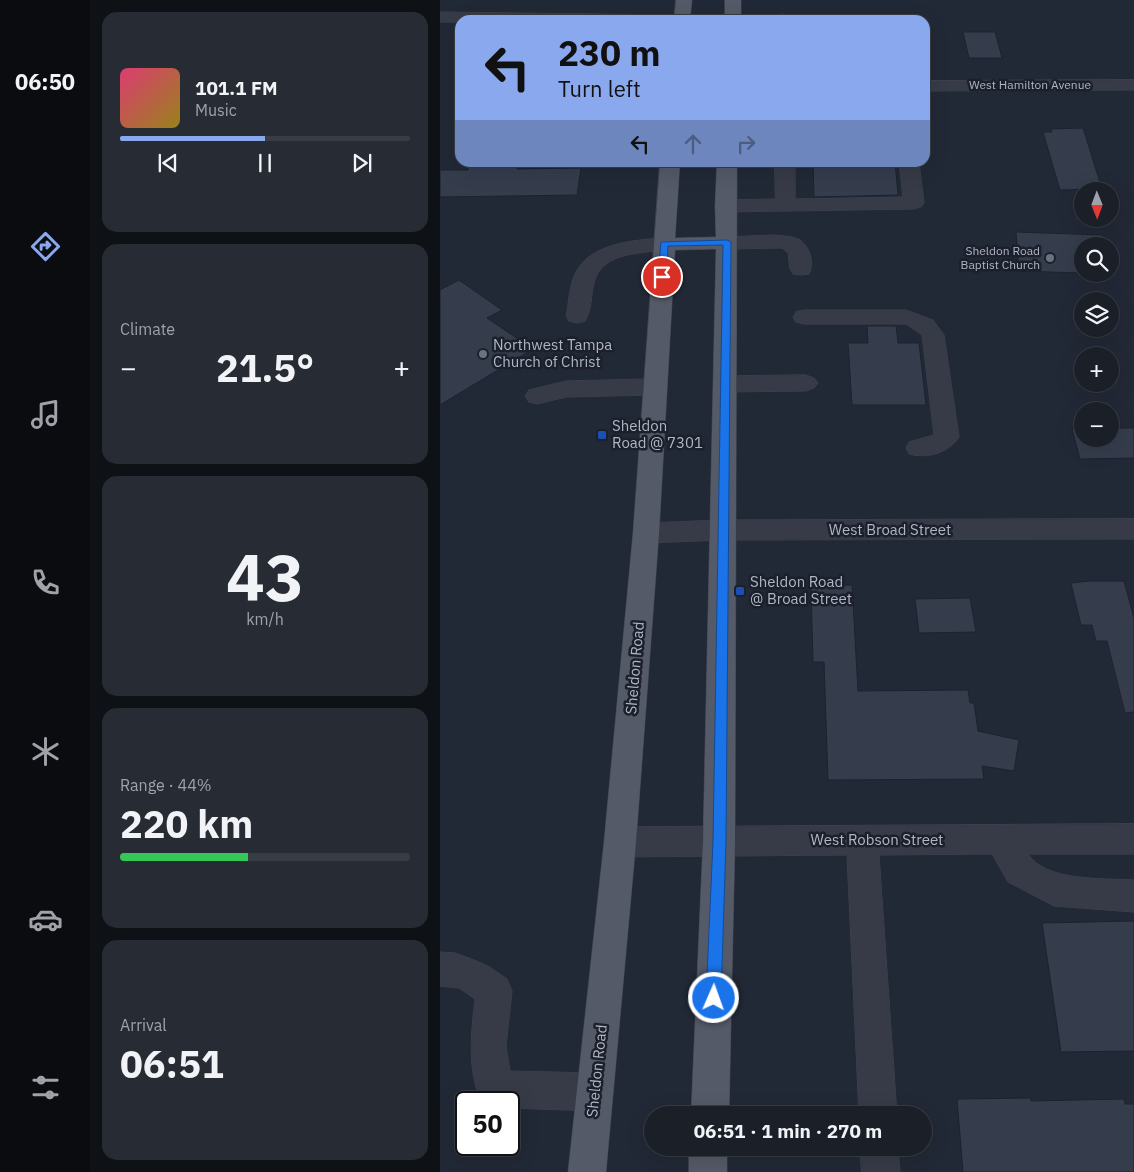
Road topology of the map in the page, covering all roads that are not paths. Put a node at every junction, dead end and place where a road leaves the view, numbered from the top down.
1 (684, 0) edge
2 (733, 0) edge
3 (682, 15) edge
4 (733, 15) edge
5 (440, 17) edge
6 (455, 17) edge
7 (1134, 85) edge
8 (930, 86) edge
9 (670, 167) edge
10 (727, 167) edge
11 (785, 167) edge
12 (910, 167) edge
13 (785, 205) junction
14 (725, 206) junction
15 (727, 242) junction
16 (664, 244) junction
17 (801, 269) dead end
18 (577, 316) dead end
19 (804, 317) dead end
20 (806, 383) dead end
21 (726, 384) junction
22 (654, 387) junction
23 (537, 396) dead end
24 (918, 448) dead end
25 (1134, 529) edge
26 (722, 530) junction
27 (646, 533) junction
28 (1000, 839) junction
29 (1134, 839) edge
30 (862, 840) junction
31 (719, 841) junction
32 (620, 842) junction
33 (1134, 896) edge
34 (440, 969) edge
35 (595, 1092) junction
36 (710, 1106) edge
37 (877, 1106) edge
38 (708, 1156) edge
39 (880, 1156) edge
40 (587, 1172) edge
41 (708, 1172) edge
42 (881, 1172) edge

1 - 3 main road
2 - 4 main road
5 - 6 street
7 - 8 street, West Hamilton Avenue
9 - 16 main road, Sheldon Road
10 - 14 main road
11 - 13 street
12 - 13 street
13 - 14 street
14 - 15 main road
15 - 16 main road
15 - 17 street
15 - 21 main road
16 - 18 street
16 - 22 main road, Sheldon Road
19 - 24 street
20 - 21 street
21 - 26 main road
22 - 23 street
22 - 27 main road, Sheldon Road
25 - 26 street, West Broad Street
26 - 27 street, West Broad Street
26 - 31 main road
27 - 32 main road, Sheldon Road
28 - 29 street, West Robson Street
28 - 30 street, West Robson Street
28 - 33 street
30 - 31 street, West Robson Street
30 - 37 street
31 - 32 street, West Robson Street
31 - 36 main road
32 - 35 main road, Sheldon Road
34 - 35 street
35 - 40 main road, Sheldon Road
38 - 41 main road
39 - 42 street

